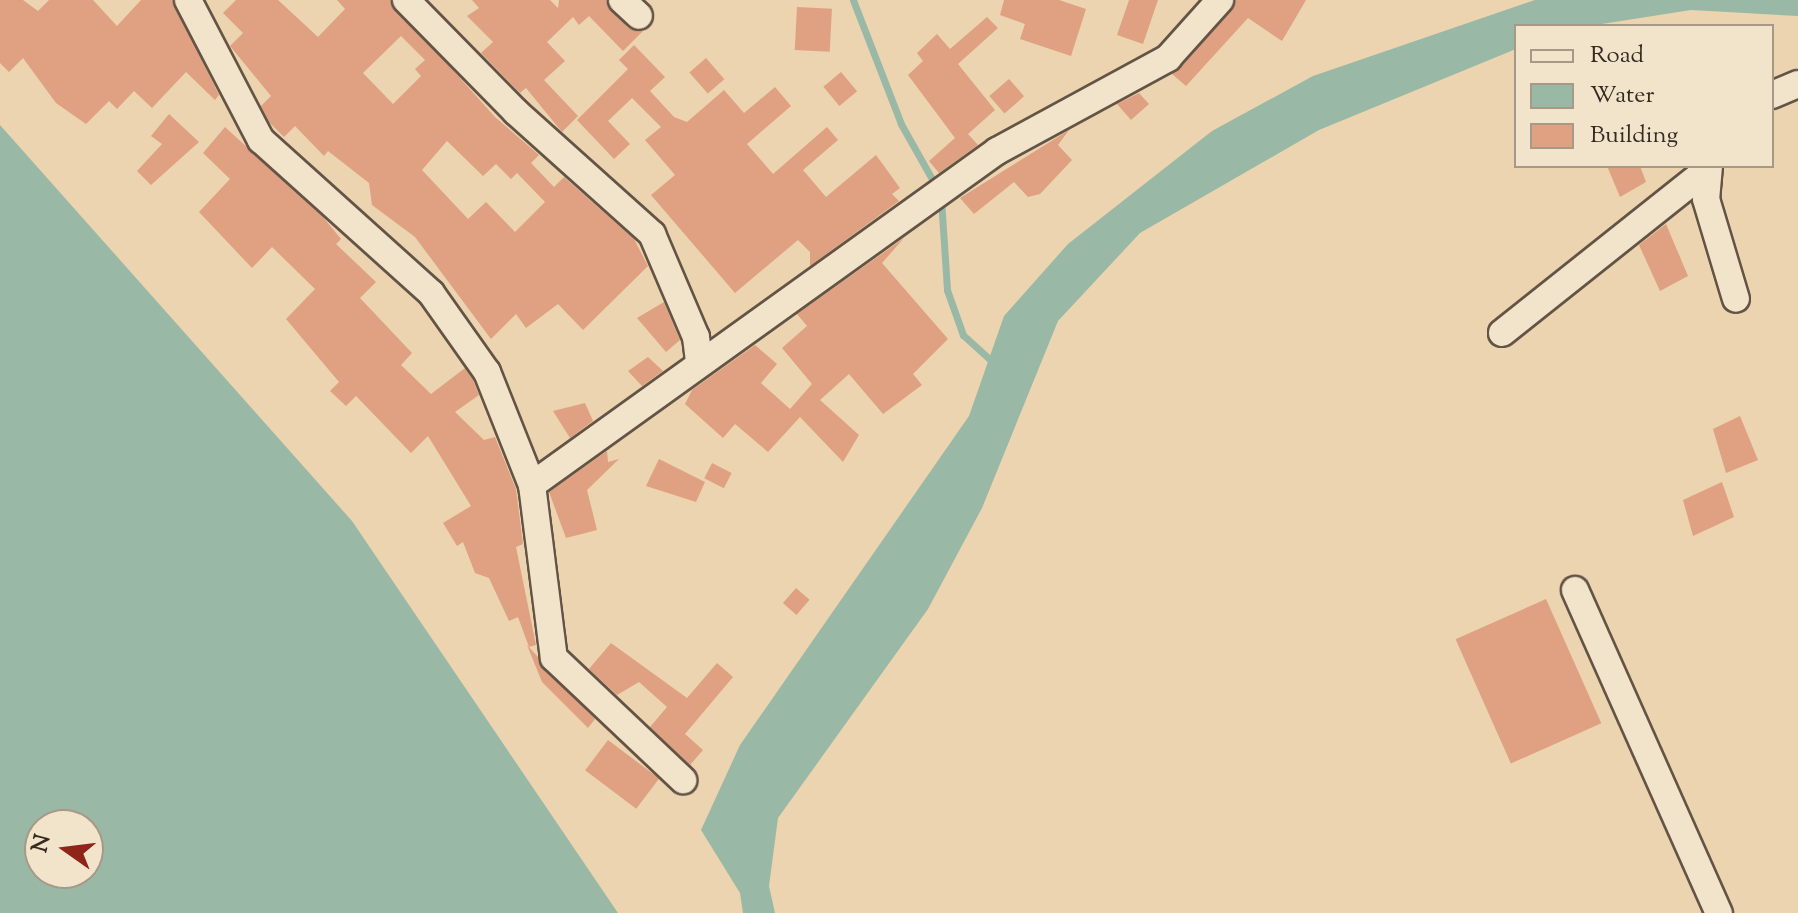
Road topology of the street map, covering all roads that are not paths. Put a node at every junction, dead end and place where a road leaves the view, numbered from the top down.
1 (188, 0) edge
2 (406, 0) edge
3 (1220, 0) edge
4 (1798, 84) edge
5 (1774, 94) edge
6 (1708, 168) edge
7 (1736, 299) dead end
8 (1502, 333) dead end
9 (699, 362) junction
10 (532, 485) junction
11 (1575, 590) dead end
12 (683, 780) dead end
13 (1719, 913) edge

1 - 10 street
2 - 9 street
3 - 9 street
4 - 5 street
6 - 7 street
6 - 8 street
9 - 10 street
10 - 12 street
11 - 13 street

